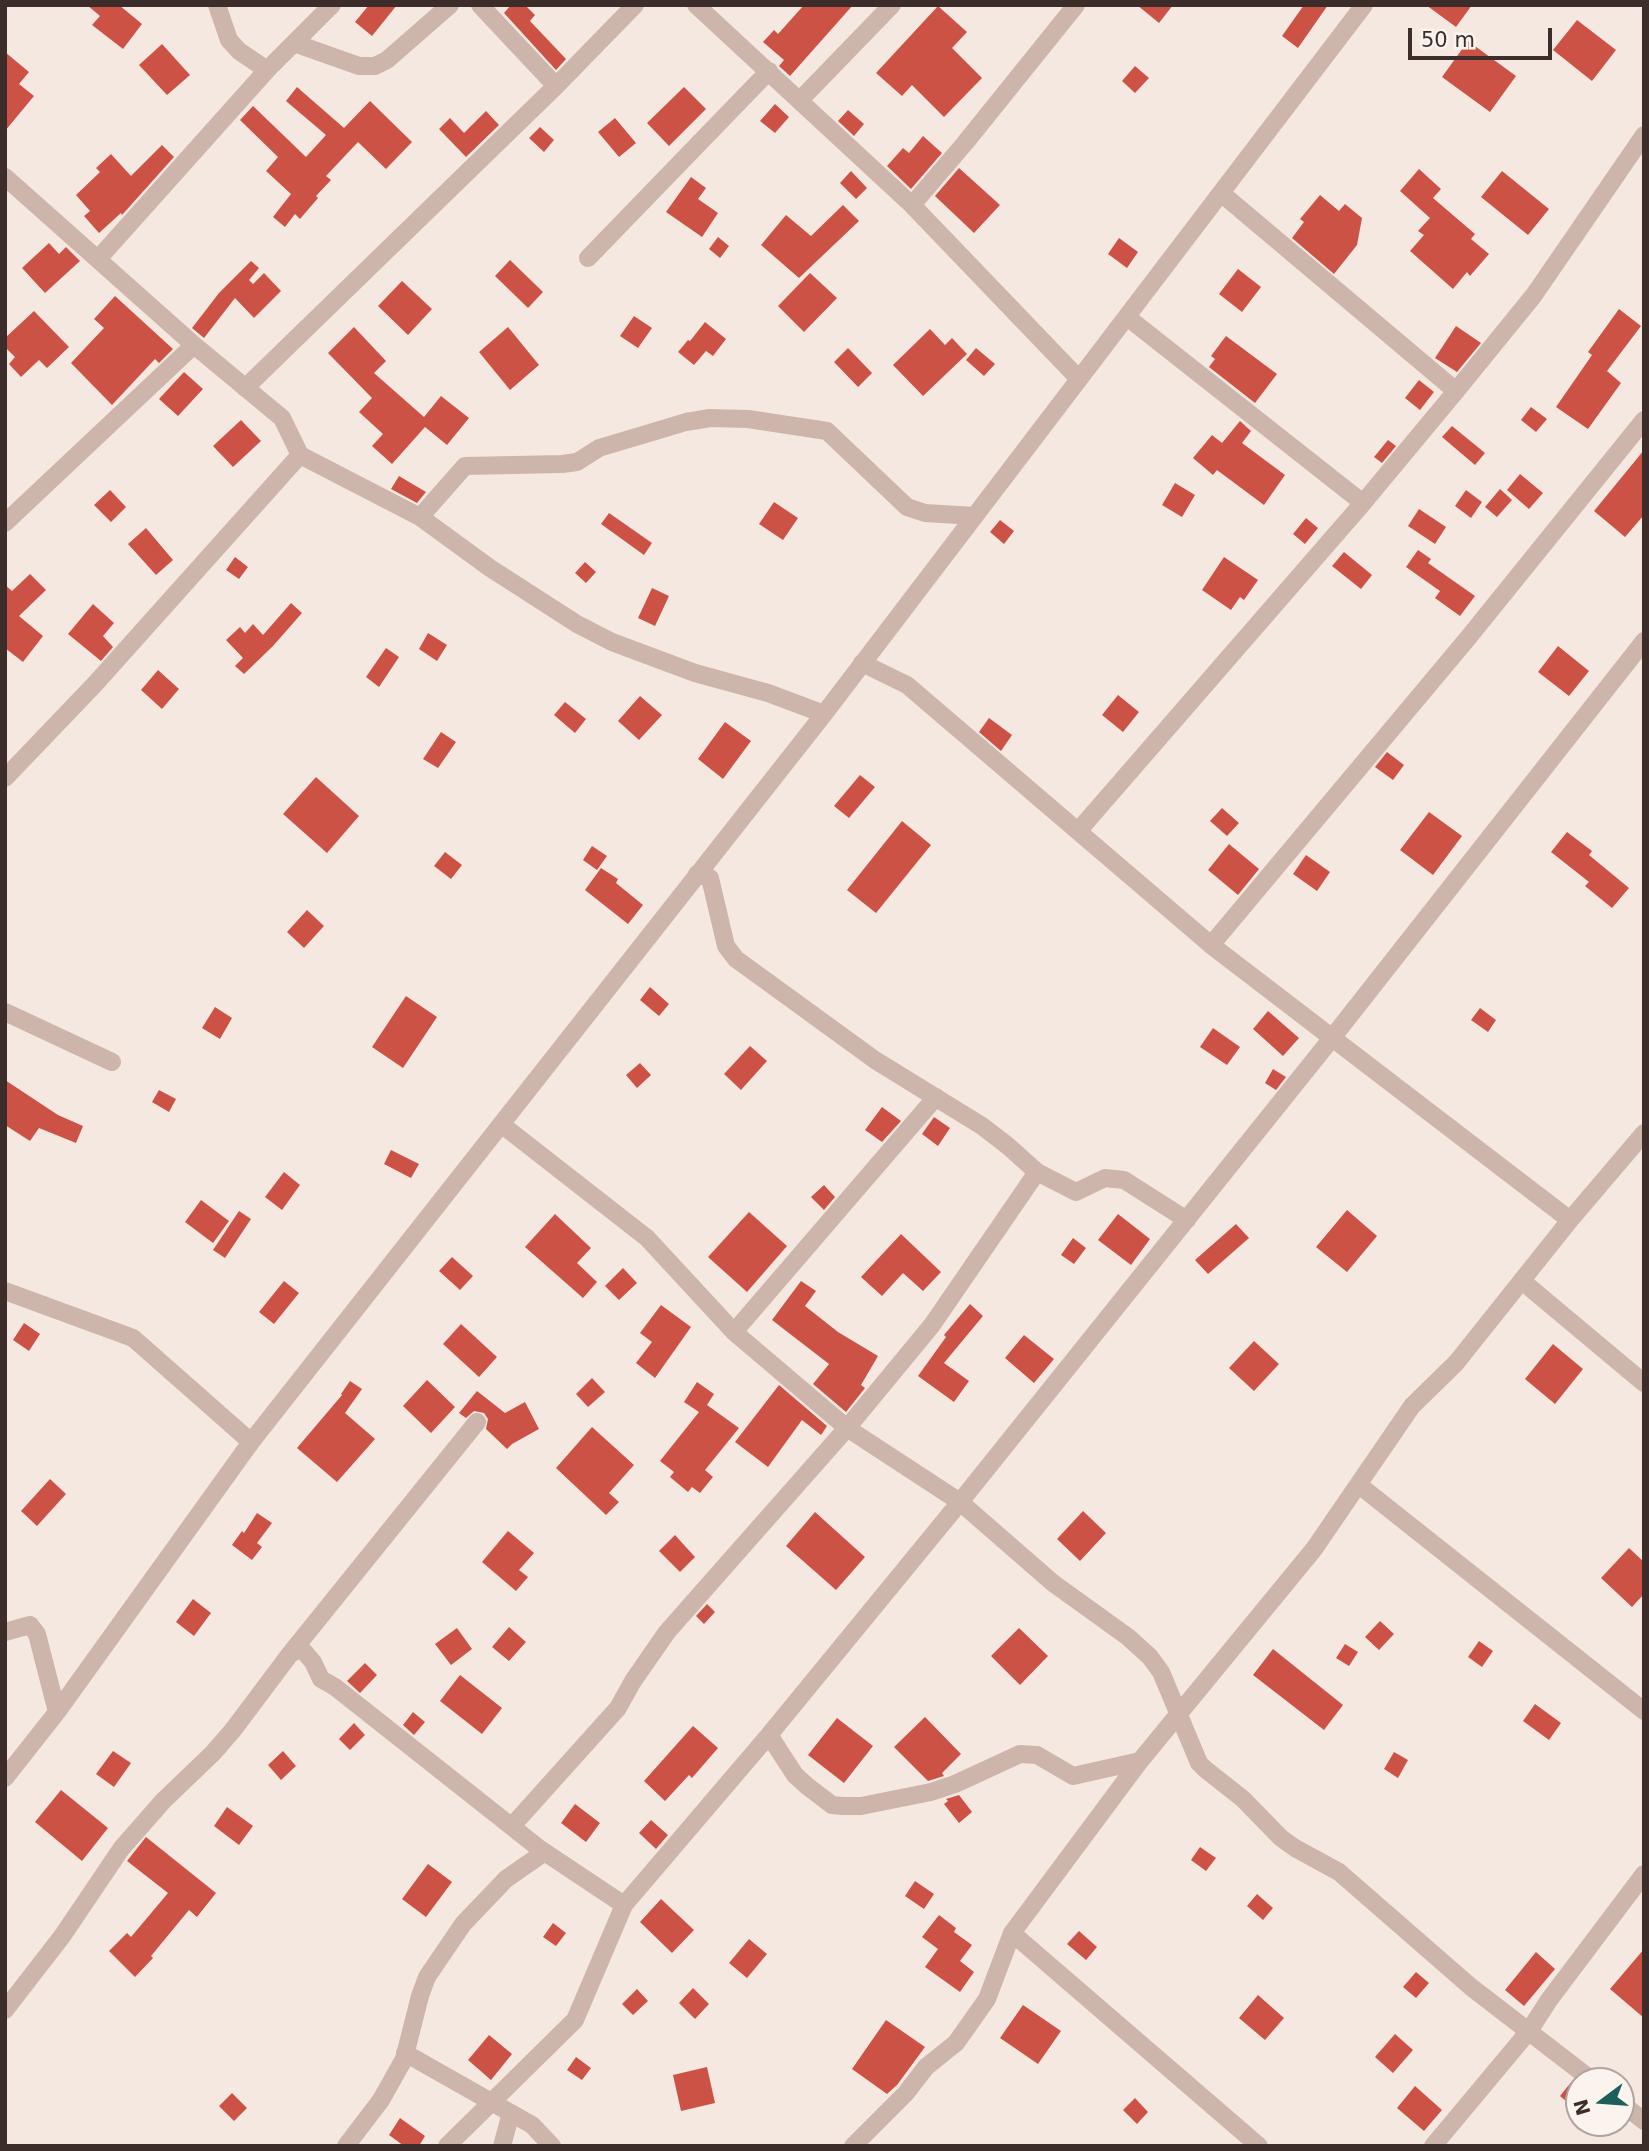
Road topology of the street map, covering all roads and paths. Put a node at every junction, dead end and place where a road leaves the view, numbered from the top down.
1 (217, 5) edge
2 (332, 5) edge
3 (450, 5) edge
4 (480, 5) edge
5 (635, 5) edge
6 (696, 5) edge
7 (892, 5) edge
8 (1076, 5) edge
9 (1364, 5) edge
10 (294, 43) junction
11 (267, 70) junction
12 (769, 71) junction
13 (556, 86) junction
14 (800, 100) junction
15 (1644, 135) edge
16 (5, 177) edge
17 (1221, 193) junction
18 (912, 205) junction
19 (588, 258) dead end
20 (98, 259) junction
21 (1127, 317) junction
22 (194, 345) junction
23 (1079, 379) junction
24 (245, 388) junction
25 (1456, 391) junction
26 (1644, 420) edge
27 (300, 455) junction
28 (1363, 503) junction
29 (975, 516) junction
30 (420, 517) junction
31 (5, 523) edge
32 (1644, 641) edge
33 (862, 663) junction
34 (824, 714) junction
35 (5, 778) edge
36 (1079, 830) junction
37 (697, 874) junction
38 (1211, 945) junction
39 (5, 1012) edge
40 (1332, 1038) junction
41 (112, 1062) dead end
42 (936, 1097) junction
43 (501, 1125) junction
44 (1644, 1133) edge
45 (1037, 1172) junction
46 (1187, 1220) junction
47 (1570, 1220) junction
48 (1522, 1281) junction
49 (5, 1291) edge
50 (734, 1332) junction
51 (1644, 1383) edge
52 (477, 1422) dead end
53 (847, 1428) junction
54 (251, 1442) junction
55 (1359, 1485) junction
56 (960, 1502) junction
57 (5, 1632) edge
58 (290, 1654) junction
59 (1644, 1711) edge
60 (57, 1712) junction
61 (1179, 1717) junction
62 (769, 1735) junction
63 (1140, 1761) junction
64 (5, 1778) edge
65 (512, 1826) junction
66 (540, 1849) junction
67 (1644, 1874) edge
68 (624, 1905) junction
69 (1012, 1933) junction
70 (5, 2010) edge
71 (1530, 2031) junction
72 (405, 2053) junction
73 (1575, 2067) edge
74 (492, 2101) junction
75 (511, 2113) junction
76 (1246, 2142) edge
77 (346, 2146) edge
78 (447, 2146) edge
79 (502, 2146) edge
80 (552, 2146) edge
81 (853, 2146) edge
82 (1433, 2146) edge

1 - 11 street
2 - 10 street
3 - 10 street
4 - 13 street
5 - 13 street
6 - 12 street
7 - 14 street
8 - 18 street
9 - 17 street
10 - 11 street
11 - 20 street
12 - 14 street
12 - 19 street
13 - 24 street
14 - 18 street
15 - 25 street
16 - 20 street
17 - 21 street
17 - 25 street
18 - 23 street
20 - 22 street
21 - 23 street
21 - 28 street
22 - 24 street
22 - 31 street
23 - 29 street
24 - 27 street
25 - 28 street
26 - 38 street
27 - 30 street
27 - 35 street
28 - 36 street
29 - 30 street
29 - 33 street
30 - 34 street
32 - 40 street
33 - 34 street
33 - 36 street
34 - 37 street
36 - 38 street
37 - 42 street
37 - 43 street
38 - 40 street
39 - 41 street
40 - 46 street
40 - 47 street
42 - 45 street
42 - 50 street
43 - 50 street
43 - 54 street
44 - 47 street
45 - 46 street
45 - 53 street
46 - 56 street
47 - 48 street
48 - 51 street
48 - 55 street
49 - 54 street
50 - 53 street
52 - 58 street
53 - 56 street
53 - 65 street
54 - 60 street
55 - 59 street
55 - 61 street
56 - 61 street
56 - 62 street
57 - 60 street
58 - 65 street
58 - 70 street
60 - 64 street
61 - 63 street
61 - 71 street
62 - 63 street
62 - 68 street
63 - 69 street
65 - 66 street
66 - 68 street
66 - 72 street
67 - 71 street
68 - 74 street
69 - 76 street
69 - 81 street
71 - 73 street
71 - 82 street
72 - 74 street
72 - 77 street
74 - 75 street
74 - 78 street
75 - 79 street
75 - 80 street

